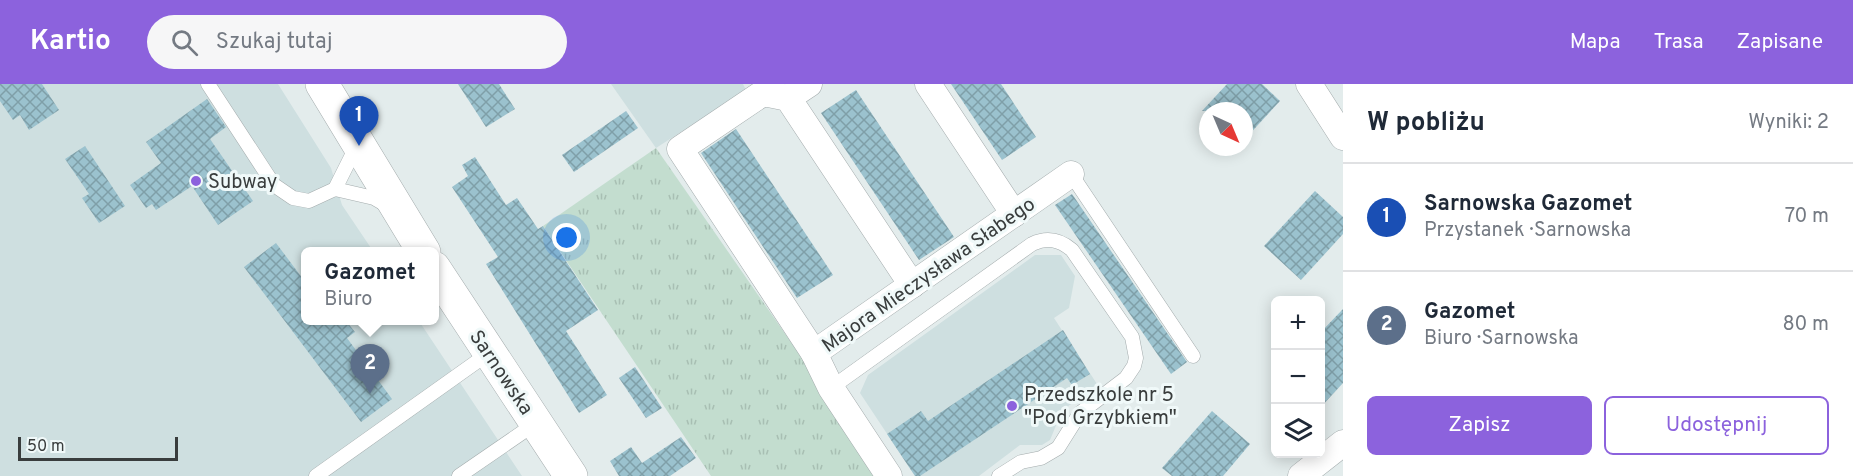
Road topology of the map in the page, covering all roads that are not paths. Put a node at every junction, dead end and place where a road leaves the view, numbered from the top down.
1 (208, 84) edge
2 (322, 84) edge
3 (928, 84) edge
4 (1309, 84) edge
5 (799, 91) edge
6 (1343, 136) edge
7 (355, 140) junction
8 (1071, 174) joint
9 (335, 189) junction
10 (401, 213) junction
11 (1014, 214) junction
12 (421, 247) edge
13 (439, 274) edge
14 (912, 285) junction
15 (489, 353) junction
16 (814, 353) junction
17 (1193, 356) dead end
18 (831, 388) junction
19 (536, 423) junction
20 (1343, 443) edge
21 (316, 476) edge
22 (459, 476) edge
23 (570, 476) edge
24 (889, 476) edge
25 (999, 476) edge
26 (1301, 476) edge

1 - 9 lane
2 - 7 main road
3 - 11 street
4 - 6 street
5 - 14 street
5 - 16 street
7 - 9 lane
7 - 10 main road
8 - 11 street, Majora Mieczysława Słabego
8 - 17 lane
9 - 10 lane
10 - 12 main road
11 - 14 street, Majora Mieczysława Słabego
13 - 15 main road, Sarnowska
14 - 16 street, Majora Mieczysława Słabego
15 - 19 main road, Sarnowska
15 - 21 lane
16 - 18 street, Majora Mieczysława Słabego
18 - 24 street, Majora Mieczysława Słabego
18 - 25 lane
19 - 22 lane
19 - 23 main road, Sarnowska
20 - 26 street

